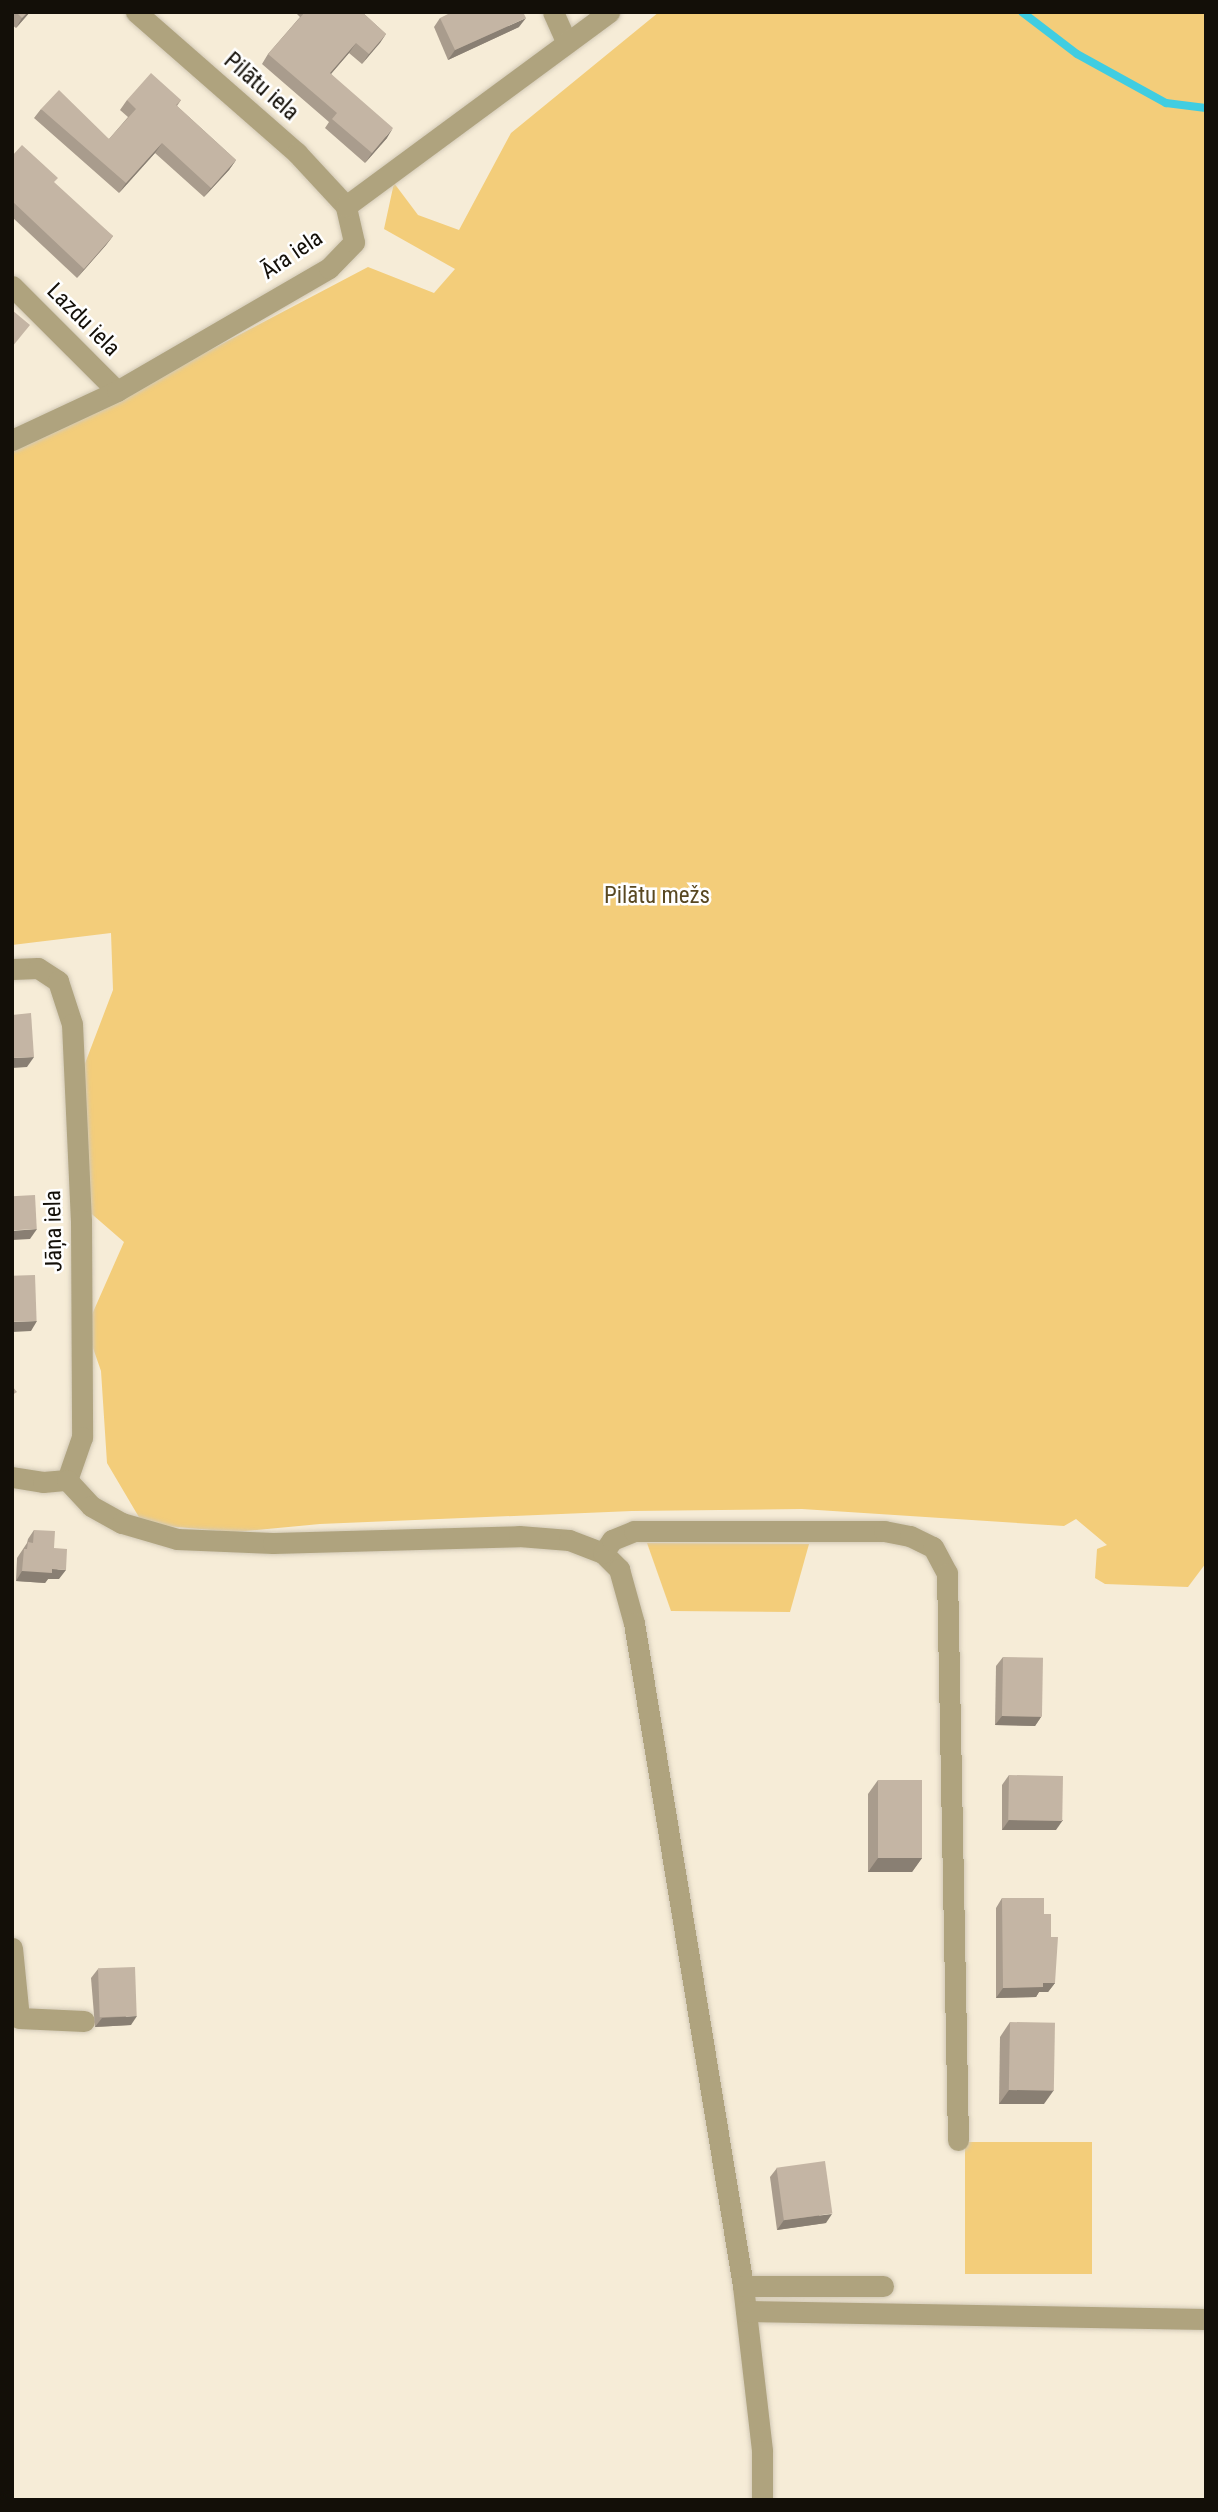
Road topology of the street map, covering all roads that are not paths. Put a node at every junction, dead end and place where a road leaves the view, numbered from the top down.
1 (136, 12) edge
2 (553, 12) edge
3 (609, 12) edge
4 (566, 41) junction
5 (346, 206) junction
6 (12, 286) edge
7 (117, 391) junction
8 (12, 440) edge
9 (12, 970) edge
10 (12, 1477) edge
11 (67, 1480) junction
12 (603, 1553) junction
13 (12, 1948) edge
14 (84, 2021) dead end
15 (958, 2140) dead end
16 (743, 2286) junction
17 (883, 2286) dead end
18 (746, 2311) junction
19 (1206, 2319) edge
20 (762, 2500) edge

1 - 5 street, Pilātu iela
2 - 4 street
3 - 4 street
4 - 5 street
5 - 7 street, Āra iela
6 - 7 street, Lazdu iela
7 - 8 street, Āra iela
9 - 11 street, Jāņa iela
10 - 11 street
11 - 12 street
12 - 15 street
12 - 16 street
13 - 14 street
16 - 17 street
16 - 18 street
18 - 19 street
18 - 20 street

